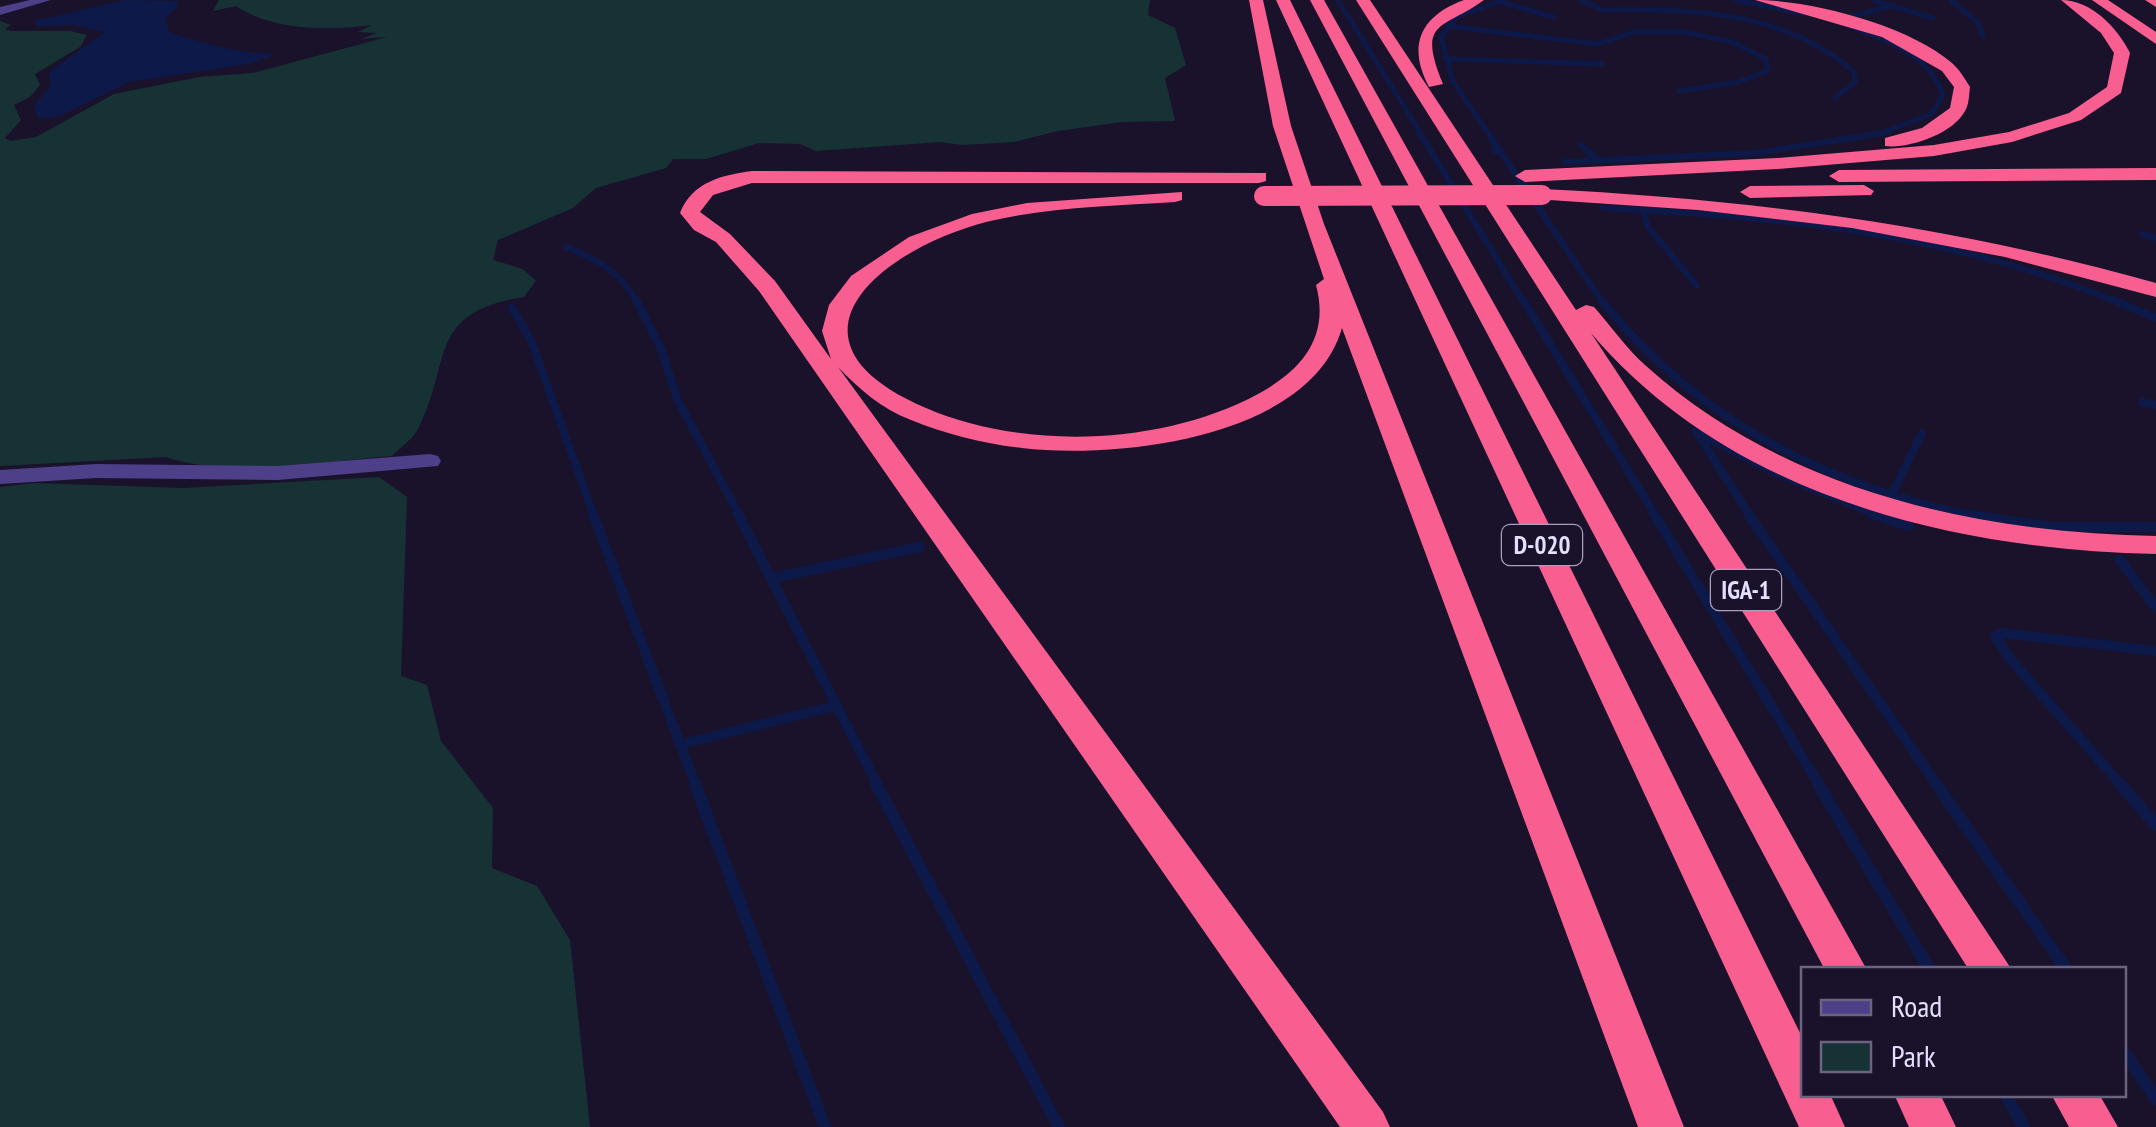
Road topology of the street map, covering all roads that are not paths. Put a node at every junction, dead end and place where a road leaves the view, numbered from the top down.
1 (45, 0) edge
2 (1256, 0) edge
3 (1283, 0) edge
4 (1317, 0) edge
5 (1363, 0) edge
6 (1478, 0) edge
7 (1762, 0) edge
8 (2068, 0) edge
9 (2099, 0) edge
10 (0, 11) edge
11 (2156, 39) edge
12 (1451, 133) junction
13 (1664, 168) junction
14 (2156, 174) edge
15 (1525, 176) junction
16 (1262, 186) junction
17 (2156, 188) edge
18 (703, 194) junction
19 (1542, 195) junction
20 (1176, 196) junction
21 (1500, 211) junction
22 (1314, 224) junction
23 (1869, 224) junction
24 (2156, 290) edge
25 (2156, 305) edge
26 (430, 461) dead end
27 (0, 476) edge
28 (2156, 545) edge
29 (1845, 967) edge
30 (1990, 967) edge
31 (1801, 1084) edge
32 (1807, 1097) edge
33 (1918, 1097) edge
34 (2075, 1097) edge
35 (1366, 1127) edge
36 (1661, 1127) edge
37 (1822, 1127) edge
38 (1934, 1127) edge
39 (2094, 1127) edge

1 - 10 street
2 - 22 highway
3 - 31 highway, D-020
4 - 29 highway, D-020
5 - 12 highway, IGA-1
6 - 12 highway
7 - 13 highway
8 - 13 highway
9 - 11 highway
12 - 21 highway, IGA-1
13 - 15 highway
14 - 15 highway
15 - 16 highway
16 - 18 highway
16 - 19 highway, bridge
16 - 20 highway
17 - 19 highway
18 - 20 highway
18 - 35 highway
19 - 23 highway
20 - 22 highway
21 - 28 highway, IGA-1
21 - 30 highway, IGA-1
22 - 36 highway
23 - 24 highway
23 - 25 highway
26 - 27 street
32 - 37 highway, D-020
33 - 38 highway
34 - 39 highway

